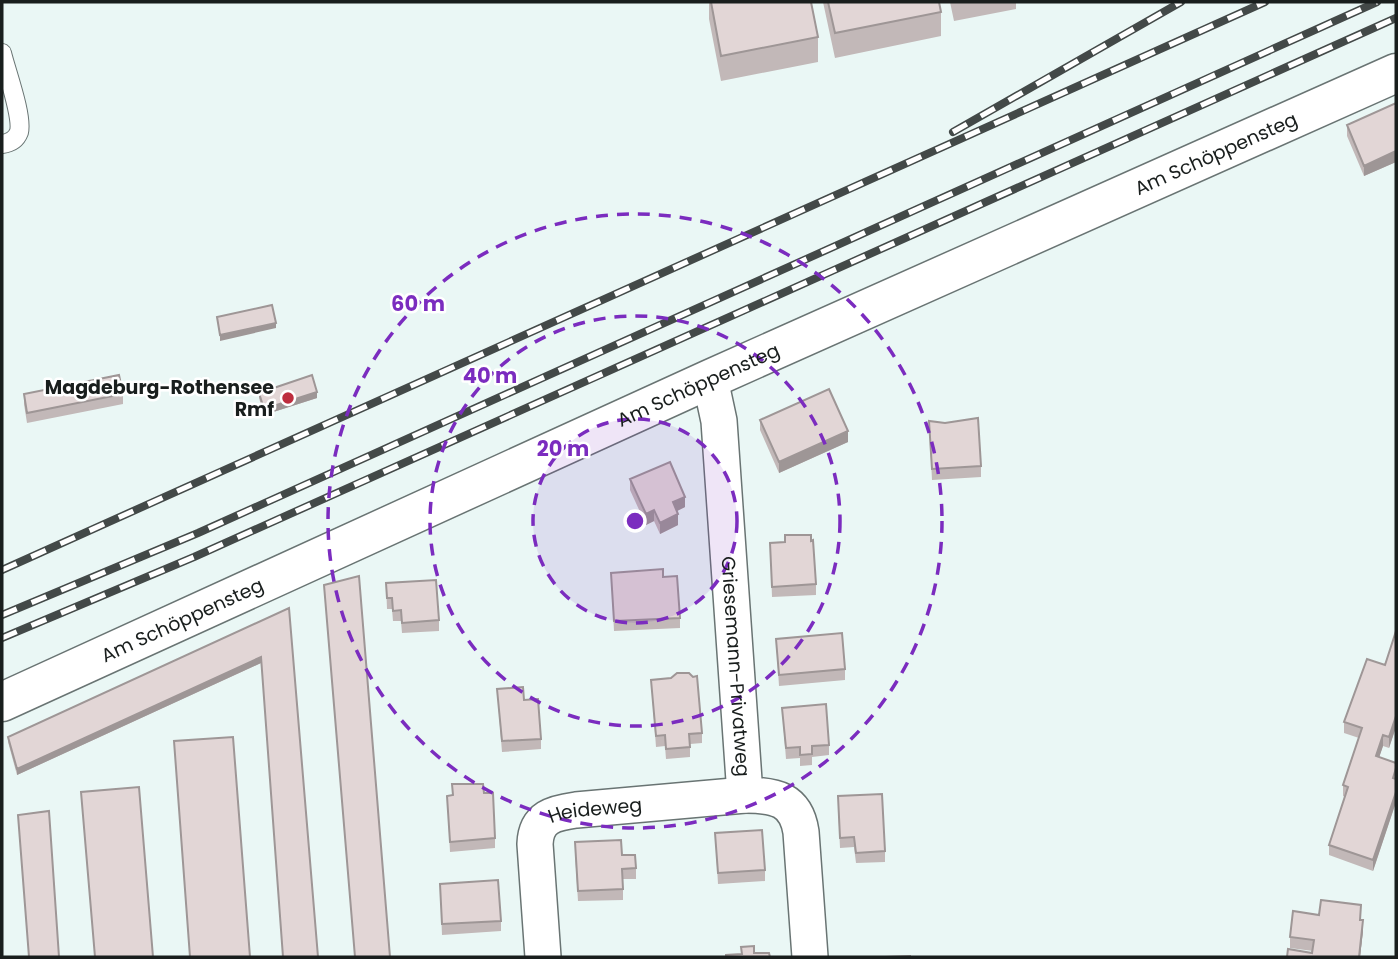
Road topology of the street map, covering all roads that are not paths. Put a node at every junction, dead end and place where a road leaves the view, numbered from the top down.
1 (2, 53) edge
2 (1396, 73) edge
3 (2, 144) edge
4 (710, 379) junction
5 (2, 702) edge
6 (745, 795) junction
7 (543, 957) edge
8 (810, 957) edge

1 - 3 lane
2 - 4 street, Am Schöppensteg
4 - 5 street, Am Schöppensteg
4 - 6 street, Griesemann-Privatweg
6 - 7 street, Heideweg
6 - 8 street, Griesemann-Privatweg

